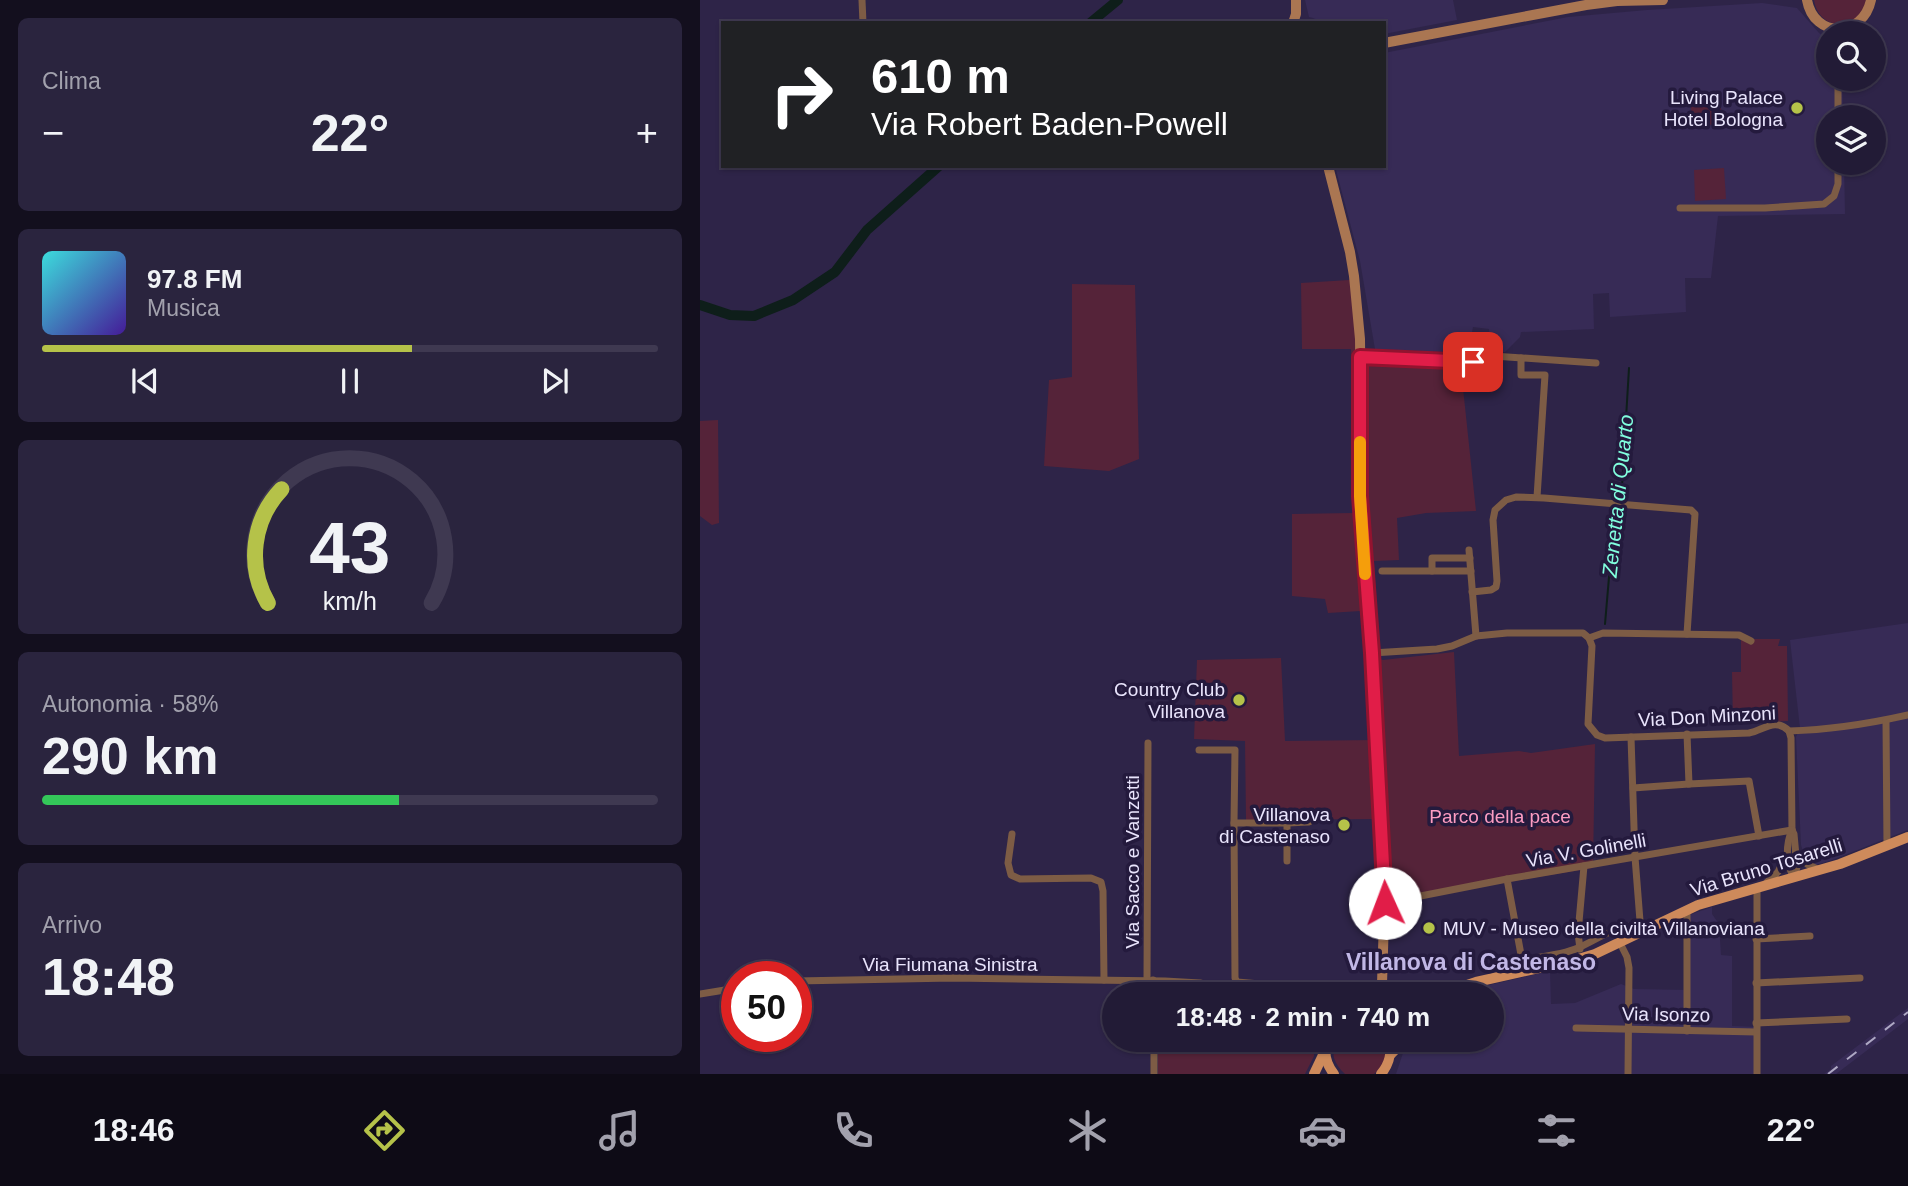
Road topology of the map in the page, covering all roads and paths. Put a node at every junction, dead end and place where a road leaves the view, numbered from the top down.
1 (862, 0) edge
2 (1663, 0) edge
3 (1795, 0) edge
4 (1874, 1) edge
5 (1296, 2) edge
6 (1807, 2) edge
7 (863, 21) edge
8 (1293, 21) edge
9 (1305, 21) edge
10 (1818, 21) edge
11 (1859, 21) edge
12 (1386, 43) edge
13 (1328, 168) edge
14 (1838, 175) edge
15 (1680, 208) dead end
16 (1360, 357) junction
17 (1521, 358) junction
18 (1596, 363) dead end
19 (1537, 497) junction
20 (1382, 571) dead end
21 (1432, 571) junction
22 (1471, 571) junction
23 (1472, 592) junction
24 (1687, 634) junction
25 (1586, 635) junction
26 (1476, 636) junction
27 (1371, 638) junction
28 (1751, 641) dead end
29 (1390, 651) junction
30 (1372, 653) junction
31 (1908, 715) edge
32 (1885, 721) junction
33 (1789, 732) junction
34 (1687, 734) junction
35 (1631, 737) junction
36 (1148, 743) dead end
37 (1199, 750) dead end
38 (1689, 784) junction
39 (1633, 788) junction
40 (1309, 822) dead end
41 (1234, 823) junction
42 (1287, 823) junction
43 (1792, 830) junction
44 (1012, 834) dead end
45 (1759, 835) junction
46 (1908, 837) edge
47 (1887, 846) junction
48 (1792, 851) junction
49 (1635, 857) junction
50 (1287, 861) dead end
51 (1584, 866) junction
52 (1819, 870) junction
53 (1794, 877) junction
54 (1507, 880) junction
55 (1761, 886) junction
56 (1385, 903) junction
57 (1687, 909) junction
58 (1633, 930) junction
59 (1810, 936) dead end
60 (1756, 939) junction
61 (1620, 943) junction
62 (1581, 953) junction
63 (1382, 961) junction
64 (1860, 978) dead end
65 (1104, 980) junction
66 (1150, 980) junction
67 (812, 981) edge
68 (1183, 982) edge
69 (1237, 982) edge
70 (1376, 982) edge
71 (1382, 982) edge
72 (1501, 982) edge
73 (1756, 983) junction
74 (721, 991) edge
75 (700, 994) edge
76 (1847, 1019) dead end
77 (1576, 1028) dead end
78 (1756, 1028) junction
79 (1629, 1030) junction
80 (1687, 1031) junction
81 (1154, 1052) edge
82 (1322, 1052) edge
83 (1326, 1052) edge
84 (1391, 1054) edge
85 (1382, 1073) edge
86 (1154, 1074) edge
87 (1314, 1074) edge
88 (1334, 1074) edge
89 (1628, 1074) edge
90 (1757, 1074) edge

1 - 7 street
2 - 12 main road
3 - 6 main road
4 - 11 main road
5 - 8 main road
5 - 9 main road
6 - 10 main road
13 - 16 main road
14 - 15 street
16 - 17 street
16 - 27 main road
17 - 18 street
17 - 19 street
19 - 23 street
19 - 24 street
20 - 21 street
21 - 22 street
21 - 22 street
22 - 23 street
23 - 26 street
24 - 25 street
24 - 28 street
25 - 26 street
25 - 35 street, Via Don Minzoni
26 - 29 street
27 - 29 street
27 - 30 main road
29 - 30 street
30 - 56 main road
31 - 32 street, Via Don Minzoni
32 - 33 street, Via Don Minzoni
32 - 47 street
33 - 34 street, Via Don Minzoni
33 - 43 street
34 - 35 street, Via Don Minzoni
34 - 38 street
35 - 39 street
36 - 66 street, Via Sacco e Vanzetti
37 - 41 street
38 - 39 street
38 - 45 street
39 - 49 street
40 - 42 street
41 - 42 street
41 - 69 street
42 - 50 street
43 - 45 street, Via V. Golinelli
43 - 48 street
44 - 65 street
45 - 49 street, Via V. Golinelli
46 - 47 main road, Via Bruno Tosarelli
47 - 52 main road, Via Bruno Tosarelli
48 - 52 street
48 - 53 street
48 - 55 street
49 - 51 street, Via V. Golinelli
49 - 58 street, Via Bruno Tosarelli
51 - 54 street, Via V. Golinelli
51 - 62 street
52 - 53 main road, Via Bruno Tosarelli
53 - 55 main road, Via Bruno Tosarelli
54 - 56 street, Via V. Golinelli
54 - 62 street, Via Bruno Tosarelli
55 - 57 main road, Via Bruno Tosarelli
55 - 60 street
56 - 63 main road
57 - 58 main road, Via Bruno Tosarelli
57 - 80 street
58 - 61 main road, Via Bruno Tosarelli
58 - 62 street, Via Bruno Tosarelli
59 - 60 street
60 - 73 street
61 - 62 main road, Via Bruno Tosarelli
61 - 79 street
62 - 72 main road, Via Bruno Tosarelli
63 - 70 main road
63 - 71 main road
64 - 73 street
65 - 66 street, Via Fiumana Sinistra
65 - 67 street, Via Fiumana Sinistra
66 - 68 street, Via Fiumana Sinistra
73 - 78 street
74 - 75 street
76 - 78 street, Via Isonzo
77 - 79 street, Via Isonzo
78 - 80 street, Via Isonzo
78 - 90 street
79 - 80 street, Via Isonzo
79 - 89 street
81 - 86 street
82 - 87 main road
83 - 88 main road
84 - 85 main road

